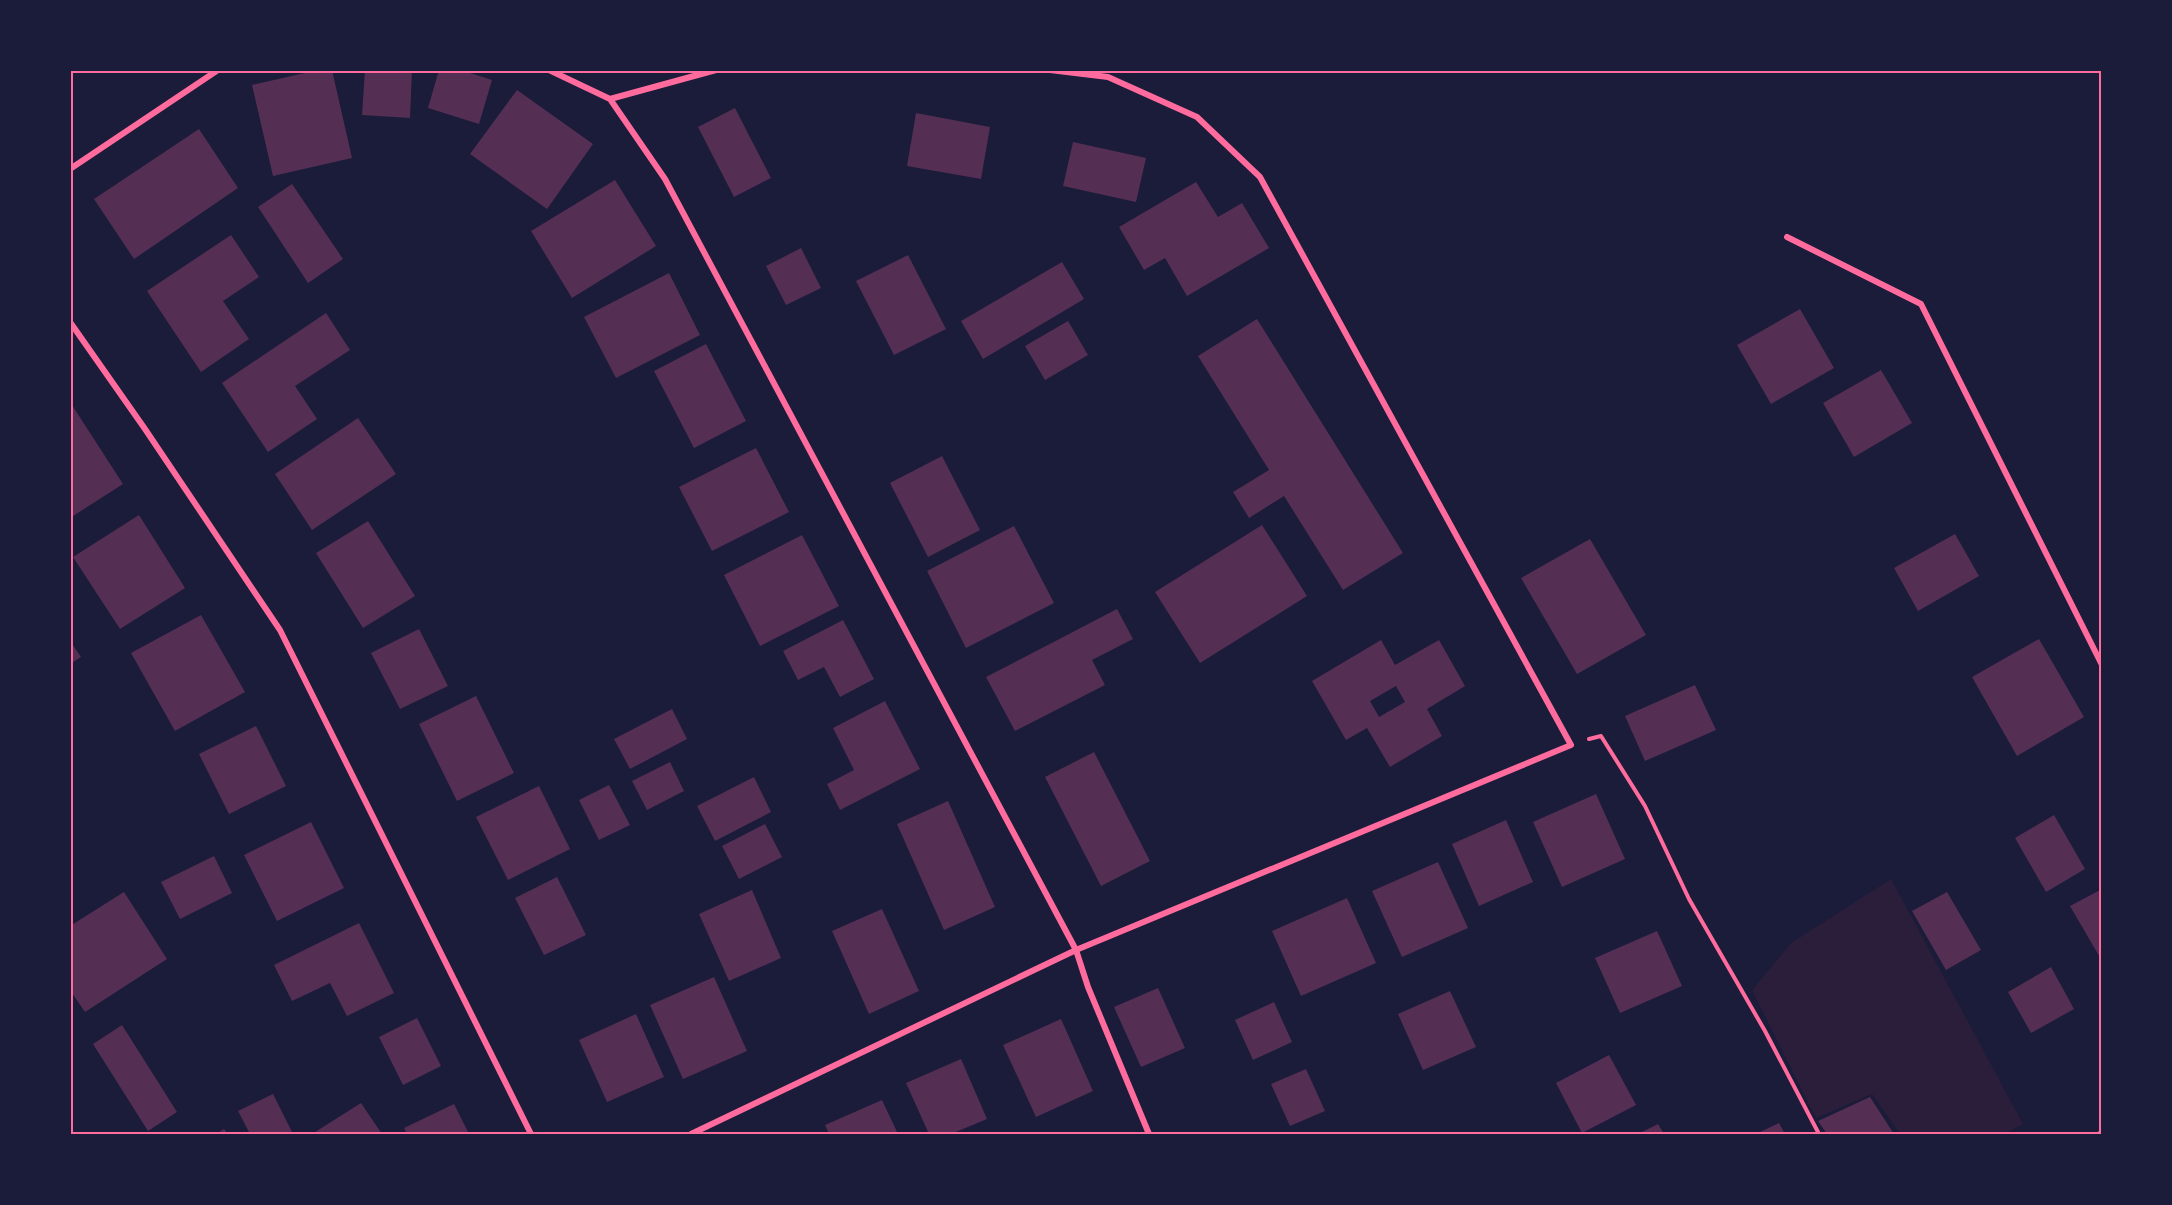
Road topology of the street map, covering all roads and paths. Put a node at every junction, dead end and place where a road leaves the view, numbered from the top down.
1 (218, 70) edge
2 (549, 70) edge
3 (716, 70) edge
4 (1050, 70) edge
5 (610, 99) junction
6 (70, 169) edge
7 (1787, 237) dead end
8 (70, 322) edge
9 (2102, 665) edge
10 (1571, 745) junction
11 (1076, 950) junction
12 (531, 1134) edge
13 (691, 1134) edge
14 (1149, 1134) edge
15 (1819, 1134) edge

1 - 6 street
2 - 5 street
3 - 5 street
4 - 10 street
5 - 11 street
7 - 9 street
8 - 12 street
10 - 11 street
10 - 15 path
11 - 13 street
11 - 14 street

